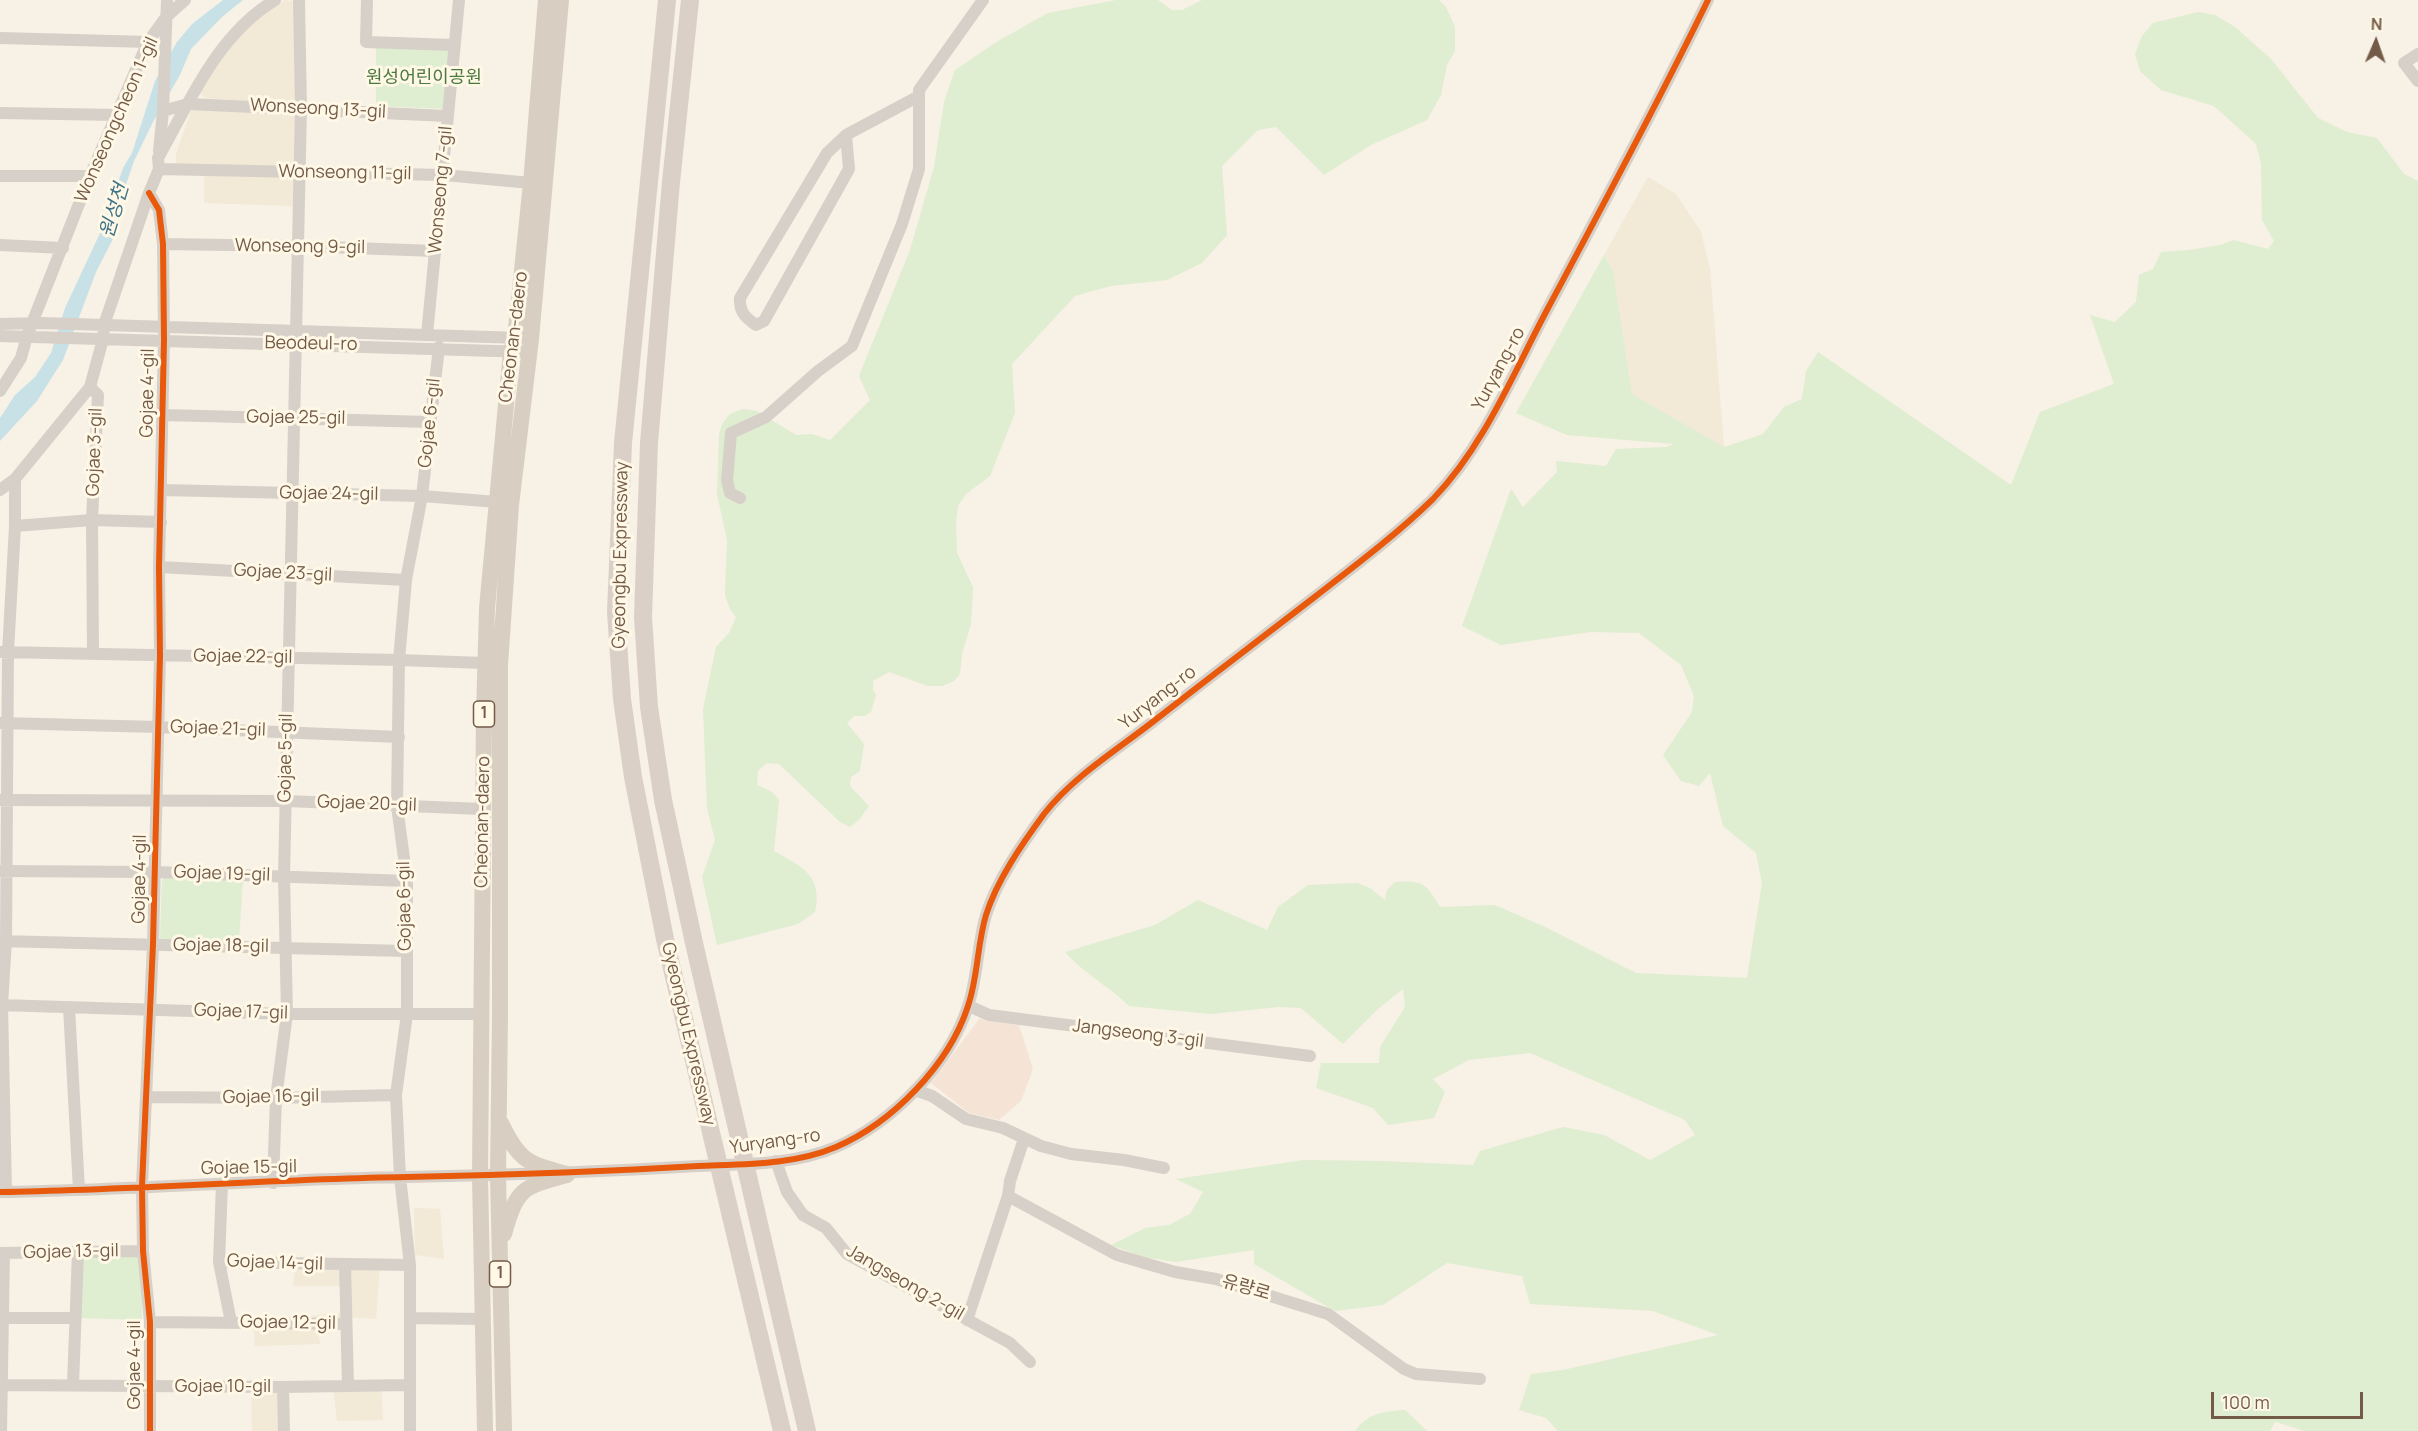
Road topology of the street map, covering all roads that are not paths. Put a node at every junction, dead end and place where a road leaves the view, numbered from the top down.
1 (167, 0) edge
2 (185, 0) edge
3 (275, 0) edge
4 (299, 0) edge
5 (367, 0) edge
6 (459, 0) edge
7 (546, 0) edge
8 (561, 0) edge
9 (667, 0) edge
10 (690, 0) edge
11 (983, 0) edge
12 (1708, 0) edge
13 (166, 17) junction
14 (0, 38) edge
15 (148, 42) junction
16 (454, 45) junction
17 (2418, 54) edge
18 (2418, 81) edge
19 (919, 96) junction
20 (188, 104) junction
21 (301, 108) junction
22 (163, 111) junction
23 (0, 113) edge
24 (117, 115) junction
25 (447, 116) junction
26 (846, 135) junction
27 (158, 164) junction
28 (299, 172) junction
29 (444, 175) junction
30 (0, 176) edge
31 (90, 176) junction
32 (531, 183) junction
33 (149, 193) junction
34 (163, 244) junction
35 (0, 245) edge
36 (297, 246) junction
37 (63, 248) junction
38 (436, 251) junction
39 (0, 324) edge
40 (37, 324) junction
41 (102, 325) junction
42 (164, 327) junction
43 (427, 335) junction
44 (0, 336) edge
45 (32, 337) junction
46 (295, 338) junction
47 (98, 339) junction
48 (164, 340) junction
49 (521, 345) junction
50 (439, 348) junction
51 (90, 387) junction
52 (0, 391) edge
53 (163, 415) junction
54 (294, 417) junction
55 (430, 422) junction
56 (15, 479) junction
57 (0, 490) edge
58 (162, 490) junction
59 (294, 494) junction
60 (422, 496) junction
61 (740, 498) dead end
62 (497, 502) junction
63 (92, 520) junction
64 (161, 522) junction
65 (15, 526) junction
66 (159, 567) junction
67 (291, 573) junction
68 (406, 580) junction
69 (4, 652) edge
70 (93, 653) junction
71 (160, 655) junction
72 (288, 658) junction
73 (399, 660) junction
74 (485, 663) junction
75 (4, 723) edge
76 (158, 727) junction
77 (287, 732) junction
78 (399, 737) junction
79 (4, 800) edge
80 (156, 801) junction
81 (285, 801) junction
82 (398, 806) junction
83 (482, 809) junction
84 (3, 871) edge
85 (155, 872) junction
86 (284, 876) junction
87 (407, 881) junction
88 (3, 941) edge
89 (153, 944) junction
90 (287, 947) junction
91 (406, 951) junction
92 (1, 1005) edge
93 (969, 1006) junction
94 (69, 1007) junction
95 (149, 1009) junction
96 (287, 1014) junction
97 (407, 1014) junction
98 (482, 1014) junction
99 (1310, 1056) dead end
100 (915, 1090) junction
101 (396, 1095) junction
102 (147, 1097) junction
103 (276, 1098) junction
104 (499, 1118) junction
105 (1024, 1139) junction
106 (776, 1161) junction
107 (1164, 1168) dead end
108 (567, 1174) junction
109 (480, 1176) junction
110 (498, 1176) junction
111 (400, 1177) junction
112 (222, 1183) junction
113 (273, 1183) junction
114 (142, 1186) junction
115 (79, 1190) junction
116 (3, 1192) edge
117 (1008, 1196) junction
118 (143, 1251) junction
119 (499, 1251) junction
120 (78, 1252) junction
121 (2, 1253) edge
122 (219, 1262) junction
123 (345, 1264) junction
124 (410, 1264) junction
125 (74, 1317) junction
126 (1, 1318) edge
127 (410, 1318) junction
128 (482, 1319) junction
129 (967, 1320) junction
130 (150, 1322) junction
131 (231, 1322) junction
132 (345, 1324) junction
133 (1030, 1362) dead end
134 (1480, 1379) dead end
135 (0, 1385) edge
136 (73, 1385) junction
137 (409, 1385) junction
138 (150, 1386) junction
139 (348, 1386) junction
140 (283, 1387) junction
141 (1, 1431) edge
142 (150, 1431) edge
143 (284, 1431) edge
144 (410, 1431) edge
145 (485, 1431) edge
146 (504, 1431) edge
147 (782, 1431) edge
148 (807, 1431) edge

1 - 13 street
2 - 13 street, Wonseongcheon 1-gil
3 - 20 street
4 - 21 street, Gojae 5-gil
5 - 16 street
6 - 16 street, Wonseong 7-gil
7 - 32 main road, Cheonan-daero / 1
8 - 49 main road, Cheonan-daero / 1
9 - 147 highway, Gyeongbu Expressway
10 - 148 highway, Gyeongbu Expressway
11 - 19 street
12 - 93 street, Yuryang-ro
13 - 15 street, Wonseongcheon 1-gil
13 - 22 street
14 - 15 street
15 - 24 street, Wonseongcheon 1-gil
16 - 25 street, Wonseong 7-gil
17 - 18 street
19 - 26 street
19 - 61 street
20 - 21 street, Wonseong 13-gil
20 - 22 street, Wonseong 13-gil
20 - 27 street
21 - 25 street, Wonseong 13-gil
21 - 28 street, Gojae 5-gil
22 - 27 street
23 - 24 street
24 - 31 street, Wonseongcheon 1-gil
25 - 29 street, Wonseong 7-gil
26 - 26 street
27 - 28 street, Wonseong 11-gil
27 - 33 street
28 - 29 street, Wonseong 11-gil
28 - 36 street, Gojae 5-gil
29 - 32 street, Wonseong 11-gil
29 - 38 street, Wonseong 7-gil
30 - 31 street
31 - 37 street, Wonseongcheon 1-gil
32 - 49 main road, Cheonan-daero / 1
33 - 34 street, Gojae 4-gil
33 - 41 street
34 - 36 street, Wonseong 9-gil
34 - 42 street, Gojae 4-gil
35 - 37 street
36 - 38 street, Wonseong 9-gil
36 - 46 street, Gojae 5-gil
37 - 40 street, Wonseongcheon 1-gil
38 - 43 street, Wonseong 7-gil
39 - 40 street
40 - 41 street, Beodeul-ro
40 - 45 street, Wonseongcheon 1-gil
41 - 42 street, Beodeul-ro
41 - 47 street
42 - 46 street, Beodeul-ro
42 - 48 street, Gojae 4-gil
43 - 46 street, Beodeul-ro
43 - 49 street, Beodeul-ro
44 - 45 street
45 - 47 street, Beodeul-ro
45 - 52 street, Wonseongcheon 1-gil
46 - 48 street, Beodeul-ro
46 - 50 street, Beodeul-ro
46 - 54 street, Gojae 5-gil
47 - 48 street, Beodeul-ro
47 - 51 street
48 - 53 street, Gojae 4-gil
49 - 50 street, Beodeul-ro
49 - 62 main road, Cheonan-daero / 1
49 - 104 main road, Cheonan-daero / 1
50 - 55 street, Gojae 6-gil
51 - 56 street
51 - 63 street, Gojae 3-gil
53 - 54 street, Gojae 25-gil
53 - 58 street, Gojae 4-gil
54 - 55 street, Gojae 25-gil
54 - 59 street, Gojae 5-gil
55 - 60 street, Gojae 6-gil
56 - 57 street
56 - 65 street
58 - 59 street, Gojae 24-gil
58 - 64 street, Gojae 4-gil
59 - 60 street, Gojae 24-gil
59 - 67 street, Gojae 5-gil
60 - 62 street, Gojae 24-gil
60 - 68 street, Gojae 6-gil
62 - 74 main road, Cheonan-daero / 1
63 - 64 street, Gojae 3-gil
63 - 65 street
63 - 70 street, Gojae 3-gil
64 - 66 street, Gojae 4-gil
65 - 69 street
66 - 67 street, Gojae 23-gil
66 - 71 street, Gojae 4-gil
67 - 68 street, Gojae 23-gil
67 - 72 street, Gojae 5-gil
68 - 73 street, Gojae 6-gil
69 - 70 street, Gojae 22-gil
69 - 75 street
70 - 71 street, Gojae 22-gil
71 - 72 street, Gojae 22-gil
71 - 76 street, Gojae 4-gil
72 - 73 street, Gojae 22-gil
72 - 77 street, Gojae 5-gil
73 - 74 street, Gojae 22-gil
73 - 78 street, Gojae 6-gil
74 - 83 main road, Cheonan-daero / 1
75 - 76 street, Gojae 21-gil
75 - 79 street
76 - 77 street, Gojae 21-gil
76 - 80 street, Gojae 4-gil
77 - 78 street, Gojae 21-gil
77 - 81 street, Gojae 5-gil
78 - 82 street, Gojae 6-gil
79 - 80 street, Gojae 20-gil
79 - 84 street
80 - 81 street, Gojae 20-gil
80 - 85 street, Gojae 4-gil
81 - 82 street, Gojae 20-gil
81 - 86 street, Gojae 5-gil
82 - 83 street, Gojae 20-gil
82 - 87 street, Gojae 6-gil
83 - 98 main road, Cheonan-daero / 1
84 - 85 street, Gojae 19-gil
84 - 88 street
85 - 86 street, Gojae 19-gil
85 - 89 street, Gojae 4-gil
86 - 87 street, Gojae 19-gil
86 - 90 street, Gojae 5-gil
87 - 91 street, Gojae 6-gil
88 - 89 street, Gojae 18-gil
88 - 92 street
89 - 90 street, Gojae 18-gil
89 - 95 street, Gojae 4-gil
90 - 91 street, Gojae 18-gil
90 - 96 street, Gojae 5-gil
91 - 97 street, Gojae 6-gil
92 - 94 street, Gojae 17-gil
92 - 116 street
93 - 99 street, Jangseong 3-gil
93 - 100 street, Yuryang-ro
94 - 95 street, Gojae 17-gil
94 - 115 street
95 - 96 street, Gojae 17-gil
95 - 102 street, Gojae 4-gil
96 - 97 street, Gojae 17-gil
96 - 103 street, Gojae 5-gil
97 - 98 street, Gojae 17-gil
97 - 101 street, Gojae 6-gil
98 - 109 main road, Cheonan-daero / 1
100 - 105 street
100 - 106 street, Yuryang-ro
101 - 103 street, Gojae 16-gil
101 - 111 street, Gojae 6-gil
102 - 103 street, Gojae 16-gil
102 - 114 street, Gojae 4-gil
103 - 113 street, Gojae 5-gil
104 - 108 main road
104 - 110 main road, Cheonan-daero / 1
105 - 107 street
105 - 117 street
106 - 108 street, Yuryang-ro
106 - 129 street, Jangseong 2-gil
108 - 110 street, Yuryang-ro
108 - 119 main road
109 - 110 street, Gojae 15-gil
109 - 111 street, Gojae 15-gil
109 - 128 main road, Cheonan-daero / 1
110 - 119 main road, Cheonan-daero / 1
111 - 113 street, Gojae 15-gil
111 - 124 street, Gojae 6-gil
112 - 113 street, Gojae 15-gil
112 - 114 street, Gojae 15-gil
112 - 122 street, Gojae 14-gil
114 - 115 street, Gojae 15-gil
114 - 118 street, Gojae 4-gil
115 - 116 street, Gojae 15-gil
117 - 129 street
117 - 134 street, 유량로
118 - 120 street, Gojae 13-gil
118 - 130 street, Gojae 4-gil
119 - 146 main road, Cheonan-daero / 1
120 - 121 street, Gojae 13-gil
120 - 125 street
121 - 126 street
122 - 123 street, Gojae 14-gil
122 - 131 street, Gojae 12-gil
123 - 124 street, Gojae 14-gil
123 - 132 street, Gojae 12-gil
124 - 127 street, Gojae 6-gil
125 - 126 street
125 - 136 street
126 - 135 street
127 - 128 street
127 - 137 street, Gojae 6-gil
128 - 145 main road, Cheonan-daero / 1
129 - 133 street, Jangseong 2-gil
130 - 131 street, Gojae 12-gil
130 - 138 street, Gojae 4-gil
131 - 132 street, Gojae 12-gil
132 - 139 street, Gojae 12-gil
135 - 136 street, Gojae 10-gil
135 - 141 street
136 - 138 street, Gojae 10-gil
137 - 139 street, Gojae 10-gil
137 - 144 street, Gojae 6-gil
138 - 140 street, Gojae 10-gil
138 - 142 street, Gojae 4-gil
139 - 140 street, Gojae 10-gil
140 - 143 street

